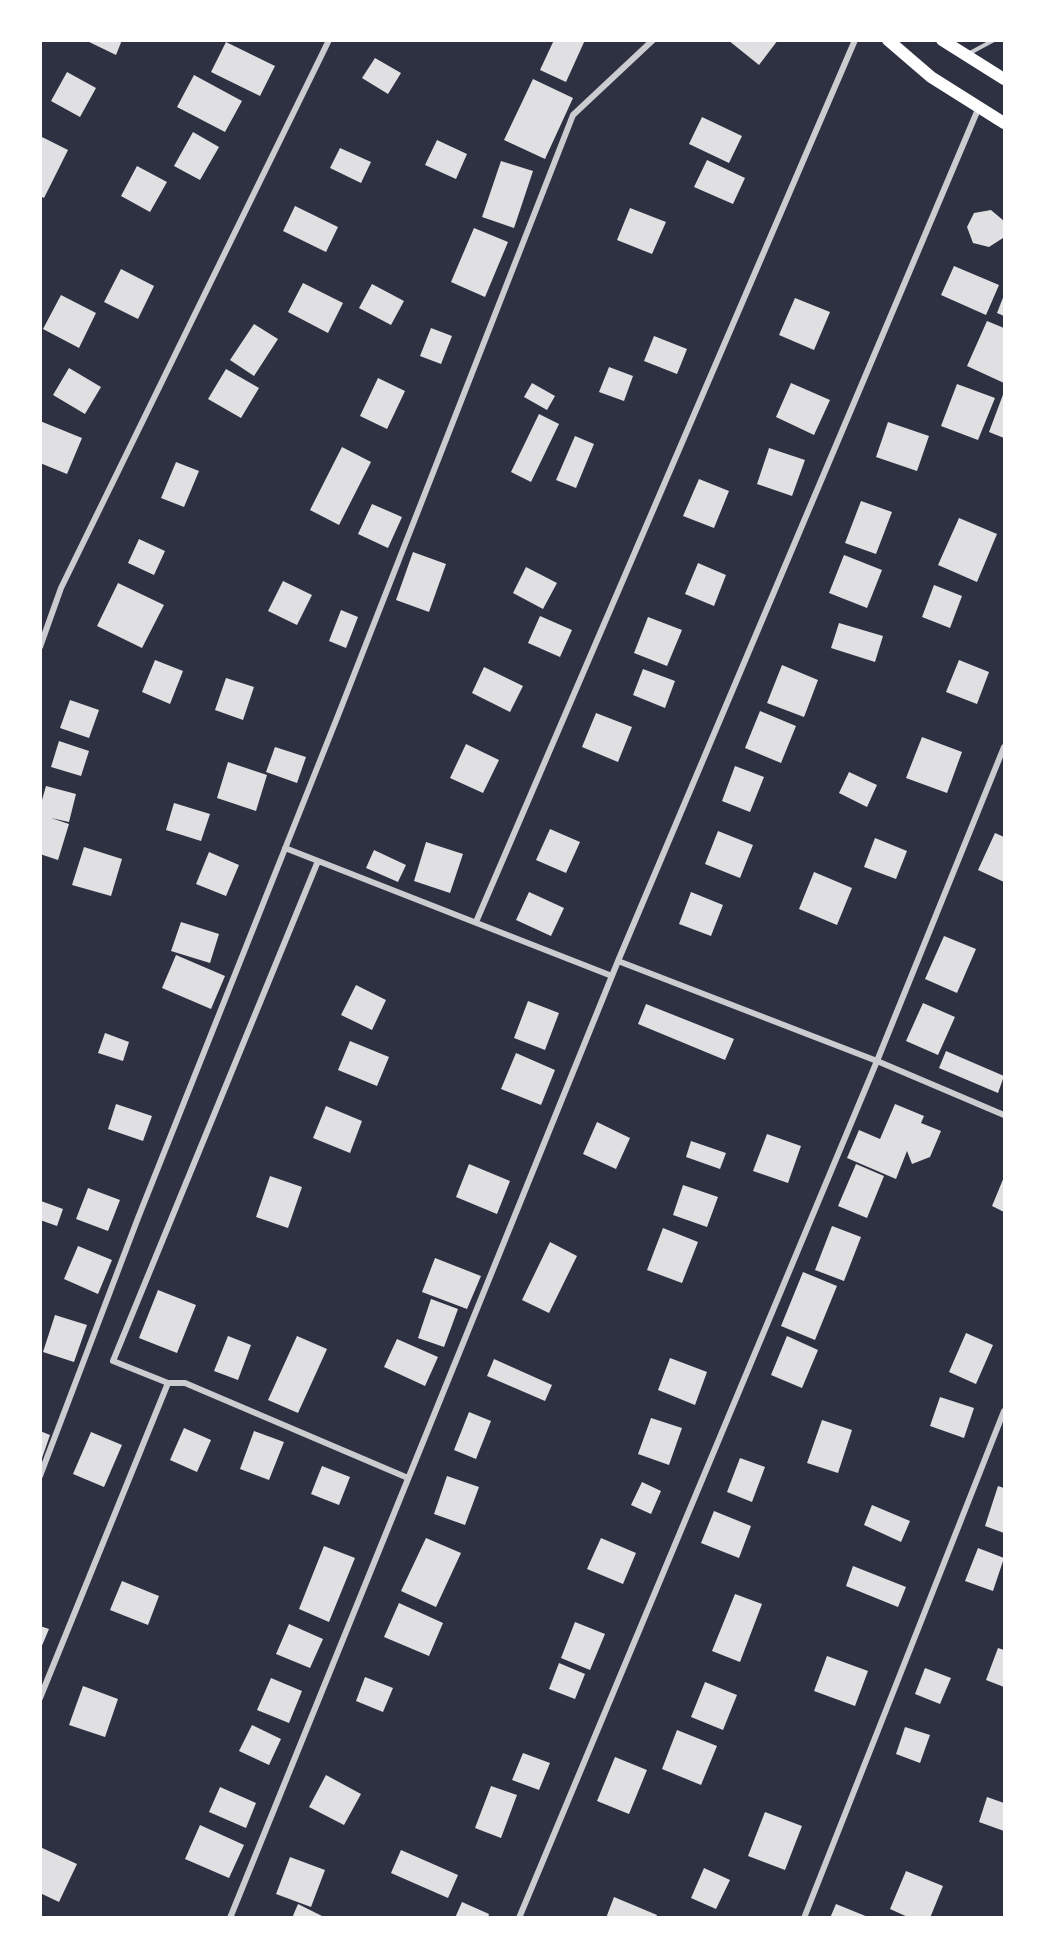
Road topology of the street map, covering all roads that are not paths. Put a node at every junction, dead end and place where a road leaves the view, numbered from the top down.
1 (329, 40) edge
2 (653, 40) edge
3 (855, 40) edge
4 (888, 40) edge
5 (942, 40) edge
6 (994, 40) edge
7 (965, 55) junction
8 (1005, 79) edge
9 (980, 107) junction
10 (1005, 123) edge
11 (40, 647) edge
12 (1005, 747) edge
13 (285, 848) junction
14 (318, 861) junction
15 (476, 922) junction
16 (618, 961) junction
17 (612, 976) junction
18 (878, 1061) junction
19 (1005, 1115) edge
20 (168, 1383) junction
21 (1005, 1411) edge
22 (40, 1476) edge
23 (408, 1478) junction
24 (40, 1698) edge
25 (230, 1917) edge
26 (519, 1917) edge
27 (804, 1917) edge

1 - 11 street
2 - 13 street
3 - 15 street
4 - 9 main road
5 - 7 main road
6 - 7 lane
7 - 8 main road
9 - 10 main road
9 - 16 street
12 - 18 street
13 - 14 street
13 - 22 street
14 - 15 street
14 - 20 street
15 - 17 street
16 - 17 street
16 - 18 street
17 - 23 street
18 - 19 street
18 - 26 street
20 - 23 street
20 - 24 street
21 - 27 street
23 - 25 street

